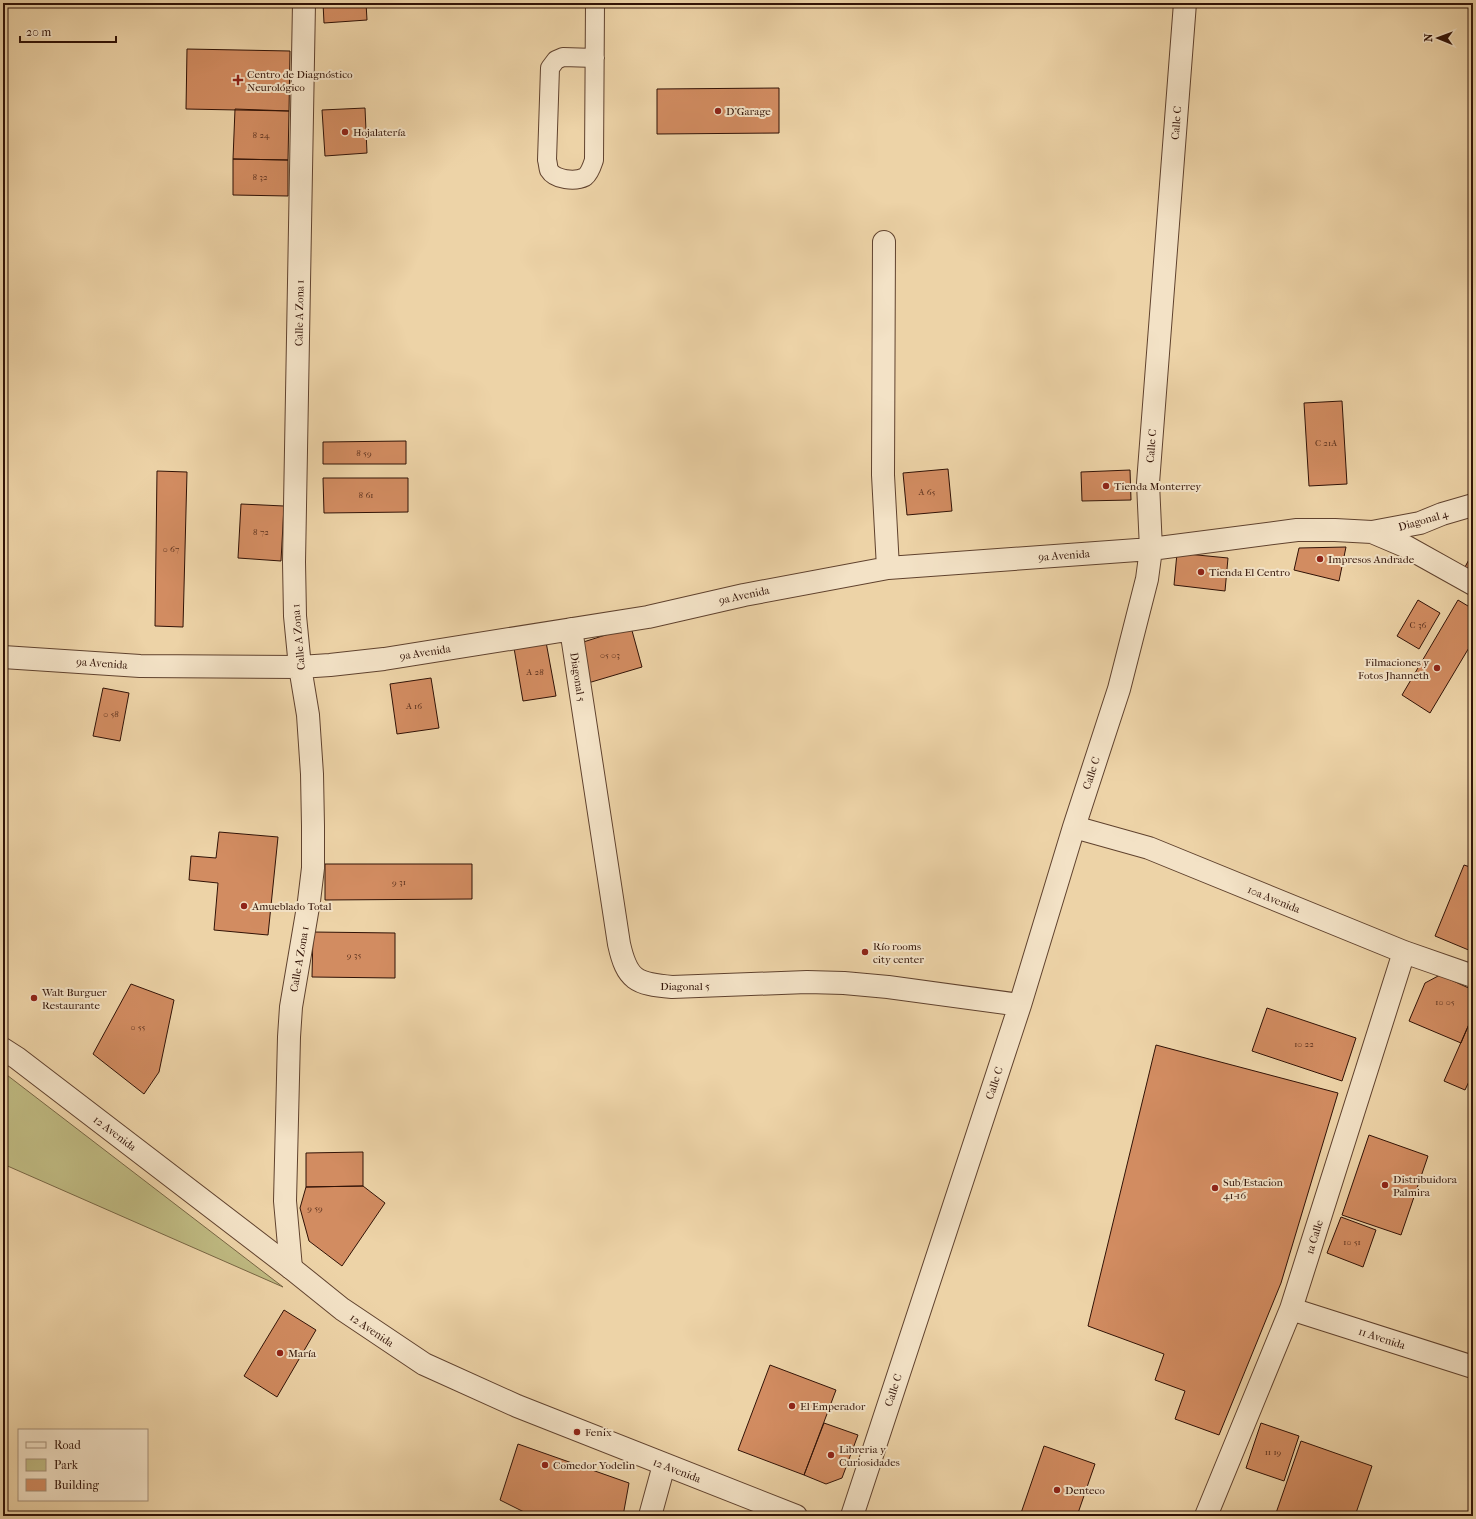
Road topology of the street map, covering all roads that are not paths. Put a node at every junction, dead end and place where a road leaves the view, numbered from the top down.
1 (304, 3) edge
2 (596, 3) edge
3 (1185, 3) edge
4 (595, 58) junction
5 (884, 242) dead end
6 (1473, 505) edge
7 (1372, 532) junction
8 (1151, 549) junction
9 (888, 568) junction
10 (1473, 584) edge
11 (570, 629) junction
12 (3, 657) edge
13 (300, 667) junction
14 (1074, 827) junction
15 (1404, 952) junction
16 (1473, 976) edge
17 (1020, 1004) junction
18 (3, 1049) edge
19 (291, 1268) junction
20 (1291, 1309) junction
21 (1473, 1367) edge
22 (664, 1465) junction
23 (650, 1516) edge
24 (796, 1516) edge
25 (852, 1516) edge
26 (1206, 1516) edge

1 - 13 street, Calle A Zona 1
2 - 4 lane
3 - 8 street, Calle C
4 - 4 lane
5 - 9 street
6 - 7 street, Diagonal 4
7 - 8 street, 9a Avenida
7 - 10 street, 9a Avenida
8 - 9 street, 9a Avenida
8 - 14 street, Calle C
9 - 11 street, 9a Avenida
11 - 13 street, 9a Avenida
11 - 17 street, Diagonal 5
12 - 13 street, 9a Avenida
13 - 19 street, Calle A Zona 1
14 - 15 street, 10a Avenida
14 - 17 street, Calle C
15 - 16 street, 10a Avenida
15 - 20 street, 1a Calle
17 - 25 street, Calle C
18 - 19 street, 12 Avenida
19 - 22 street, 12 Avenida
20 - 21 street, 11 Avenida
20 - 26 street, 1a Calle
22 - 23 street
22 - 24 street, 12 Avenida

